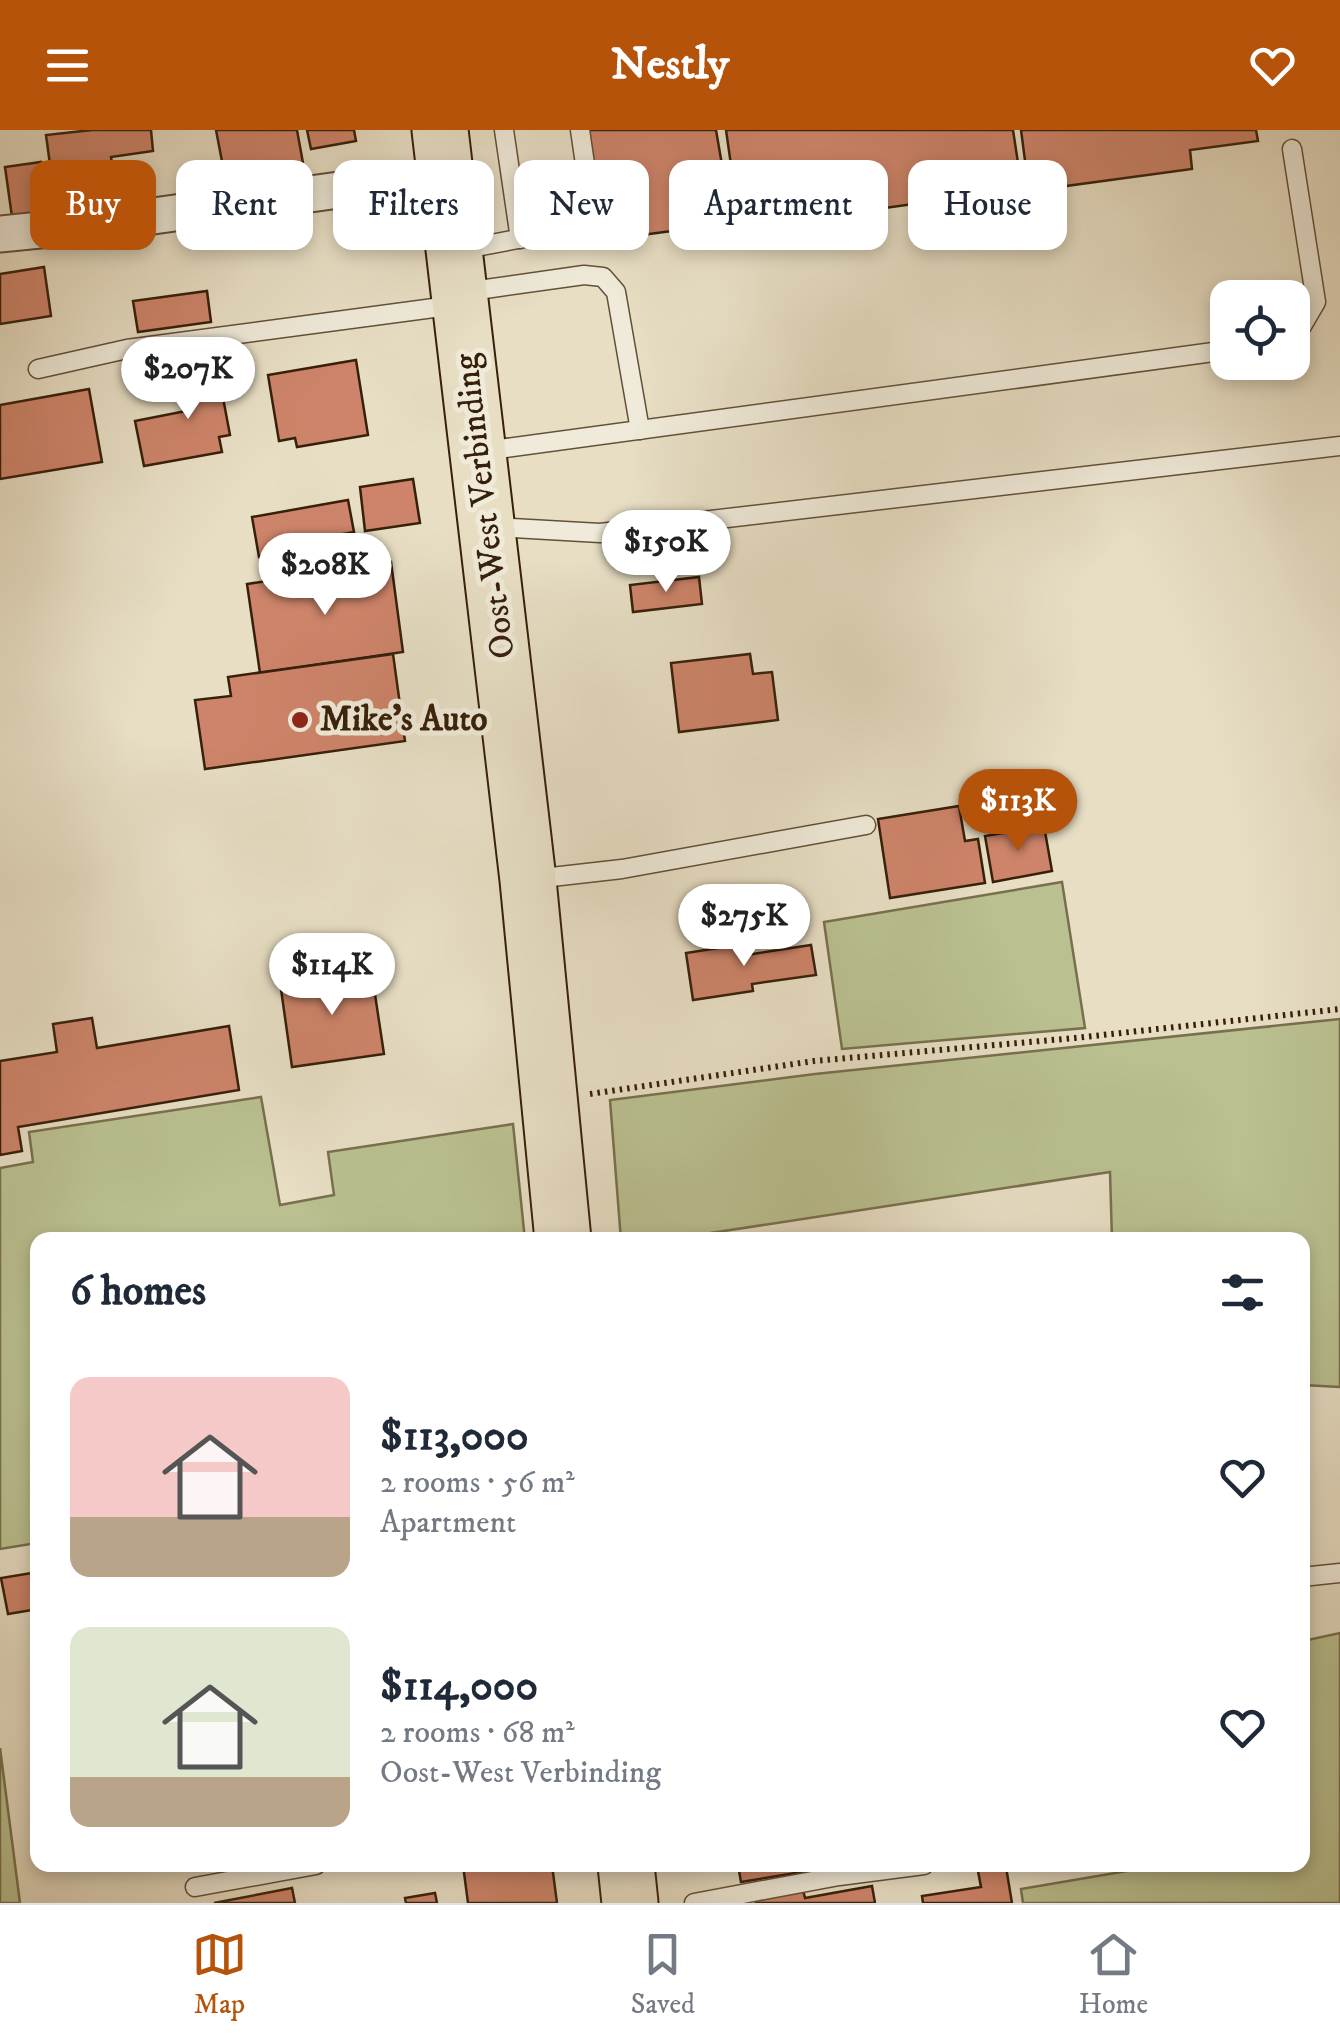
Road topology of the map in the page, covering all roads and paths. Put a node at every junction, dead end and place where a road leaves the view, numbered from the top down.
1 (504, 130) edge
2 (580, 130) edge
3 (1292, 150) dead end
4 (443, 152) edge
5 (584, 160) edge
6 (514, 198) edge
7 (0, 234) edge
8 (514, 243) edge
9 (459, 283) junction
10 (1310, 312) edge
11 (1210, 352) edge
12 (38, 369) dead end
13 (640, 430) junction
14 (1340, 446) edge
15 (479, 452) junction
16 (488, 527) junction
17 (866, 825) dead end
18 (528, 880) junction
19 (1340, 1009) edge
20 (550, 1100) junction
21 (562, 1232) edge
22 (1340, 1573) edge
23 (1310, 1577) edge
24 (278, 1872) edge
25 (627, 1872) edge
26 (870, 1872) edge
27 (195, 1887) dead end
28 (630, 1903) edge
29 (694, 1903) edge

1 - 6 lane
2 - 5 lane
3 - 10 lane
4 - 7 street
4 - 9 main road, Oost-West Verbinding
8 - 9 lane
9 - 12 lane
9 - 13 lane
9 - 15 main road, Oost-West Verbinding
11 - 13 lane
13 - 15 lane
14 - 16 lane
15 - 16 main road, Oost-West Verbinding
16 - 18 main road, Oost-West Verbinding
17 - 18 lane
18 - 20 main road, Oost-West Verbinding
19 - 20 path
20 - 21 main road, Oost-West Verbinding
22 - 23 lane
24 - 27 lane
25 - 28 main road
26 - 29 lane

